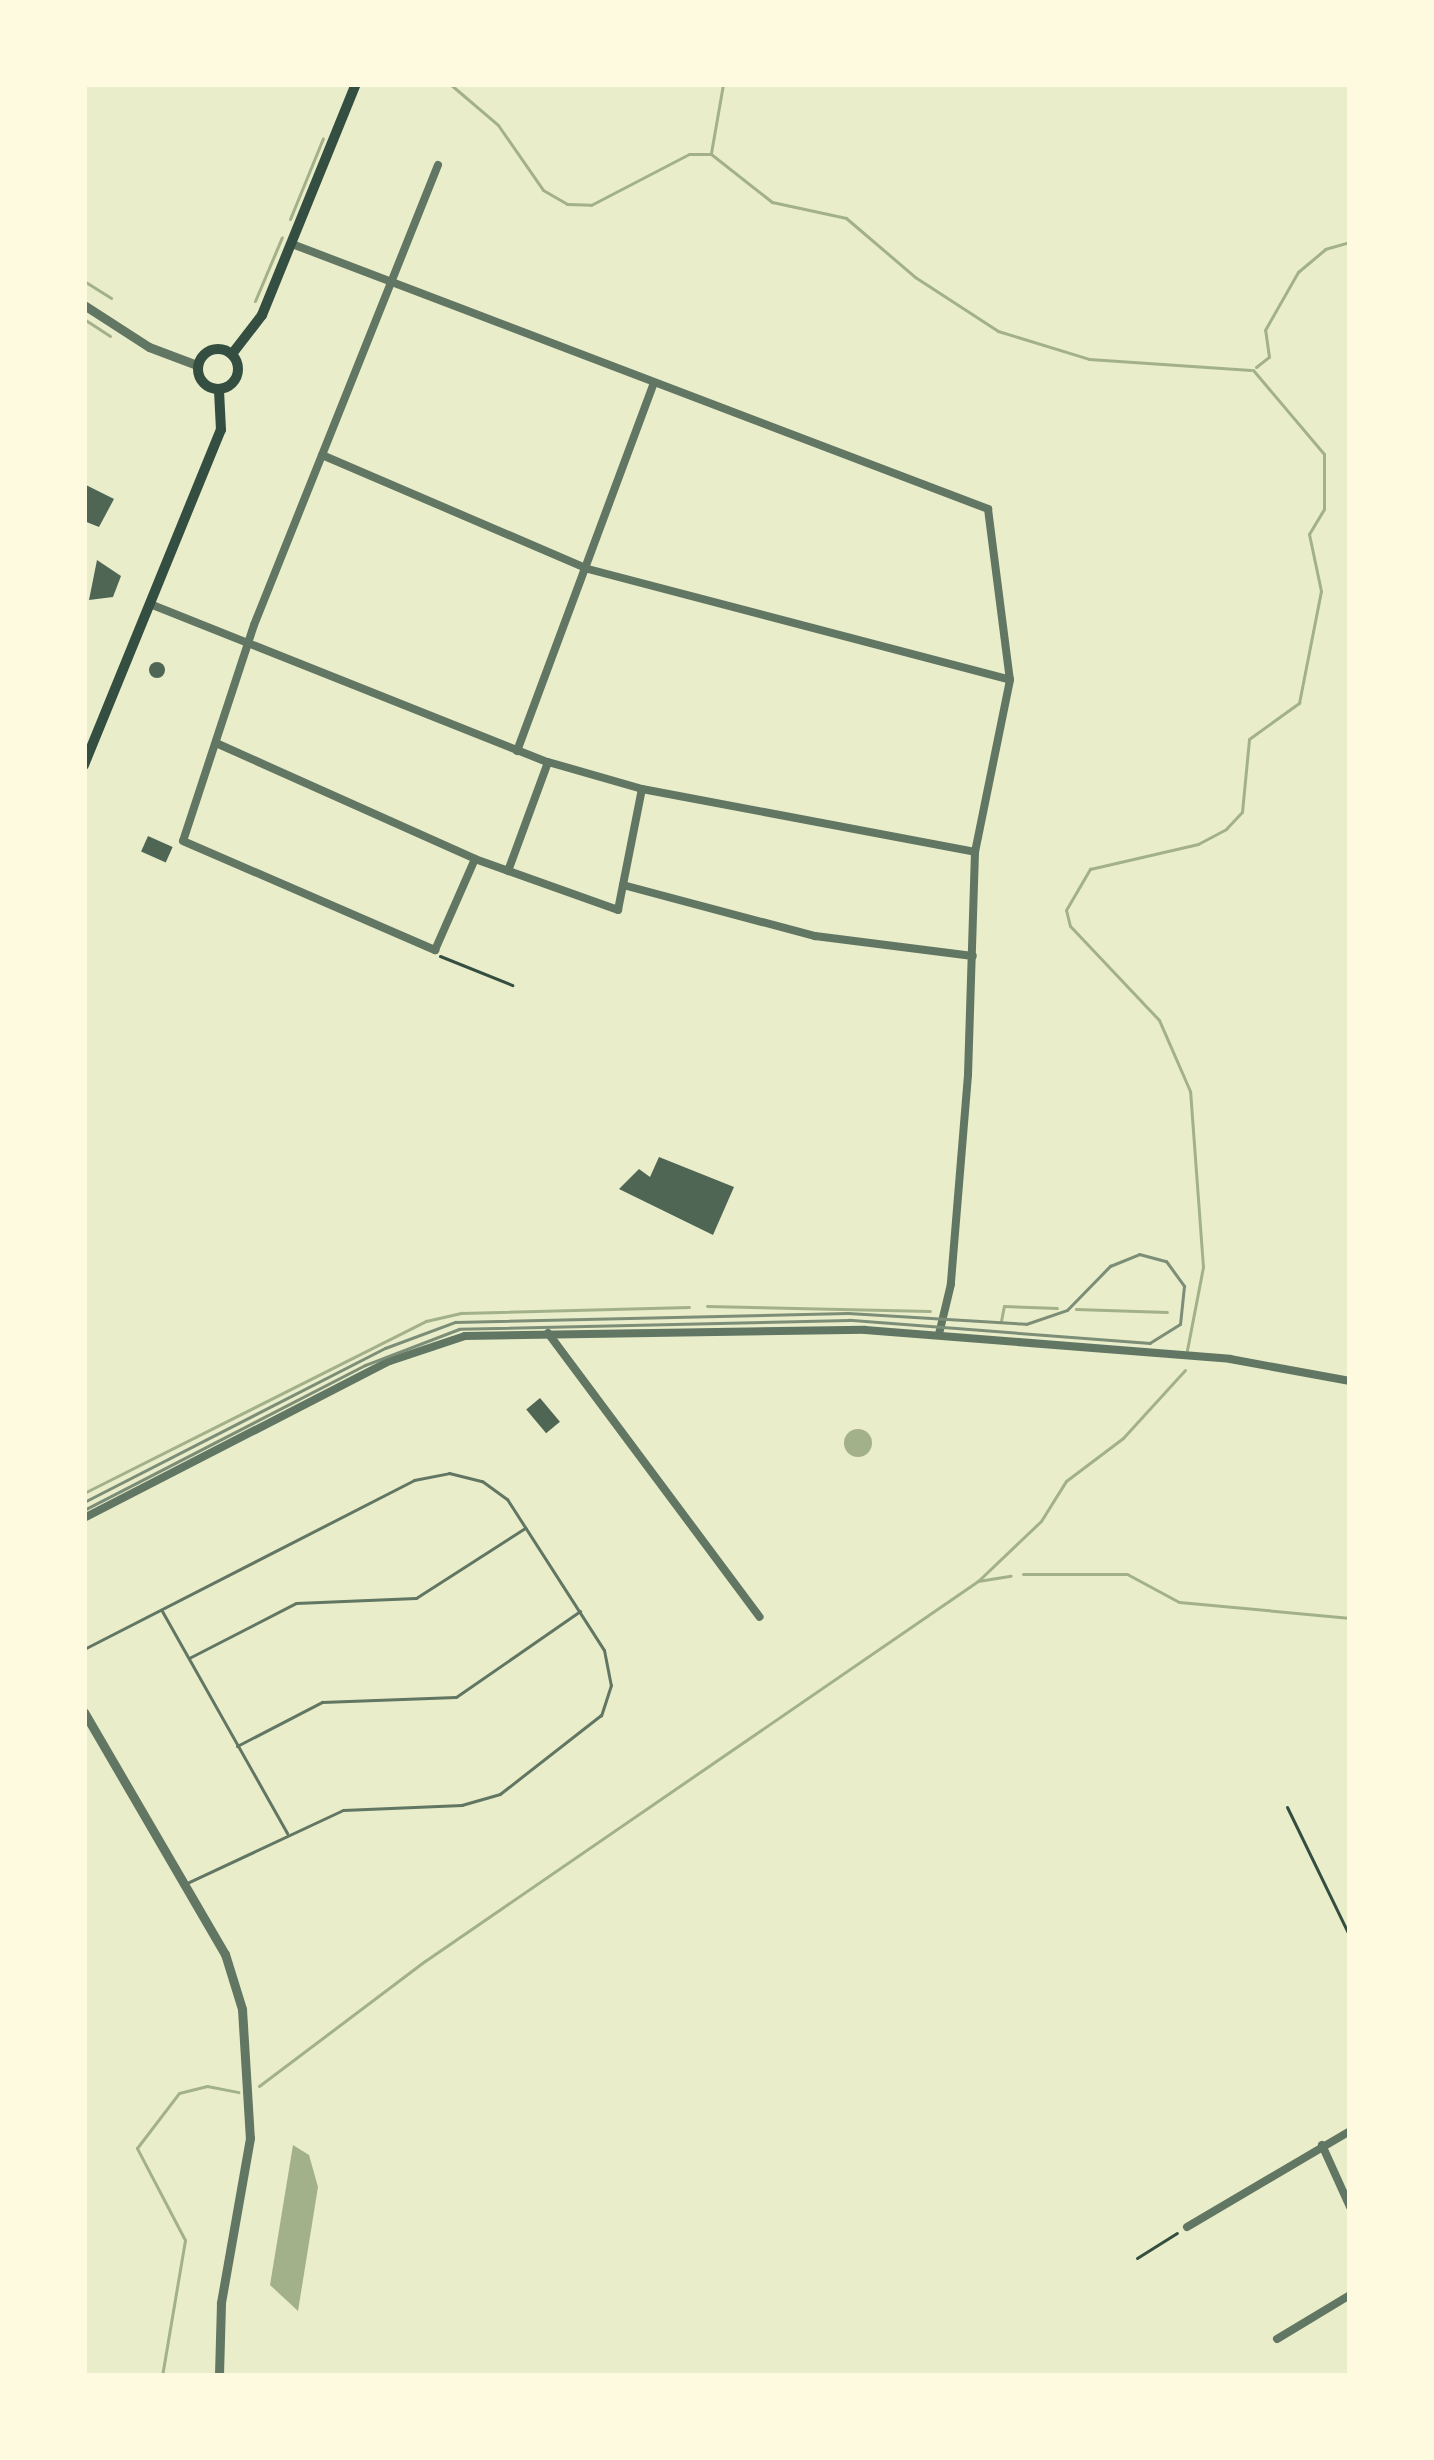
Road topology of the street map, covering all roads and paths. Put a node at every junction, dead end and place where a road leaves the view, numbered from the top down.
1 (356, 84) edge
2 (438, 165) dead end
3 (292, 244) junction
4 (390, 283) junction
5 (84, 305) edge
6 (232, 354) junction
7 (197, 365) junction
8 (654, 383) junction
9 (219, 390) junction
10 (322, 455) junction
11 (588, 569) junction
12 (148, 604) junction
13 (248, 644) junction
14 (1010, 680) junction
15 (216, 743) junction
16 (517, 751) junction
17 (548, 762) junction
18 (84, 765) edge
19 (642, 789) junction
20 (975, 852) junction
21 (476, 859) junction
22 (508, 871) junction
23 (622, 885) junction
24 (435, 950) junction
25 (973, 956) junction
26 (512, 985) dead end
27 (548, 1333) junction
28 (939, 1334) junction
29 (1350, 1382) edge
30 (84, 1519) edge
31 (526, 1527) junction
32 (161, 1610) junction
33 (580, 1611) junction
34 (760, 1617) dead end
35 (84, 1649) edge
36 (190, 1658) junction
37 (84, 1712) edge
38 (237, 1746) junction
39 (1287, 1807) dead end
40 (288, 1834) junction
41 (185, 1884) junction
42 (1350, 1937) edge
43 (1350, 2131) edge
44 (1322, 2145) junction
45 (1350, 2207) edge
46 (1187, 2227) joint
47 (1138, 2258) dead end
48 (1350, 2295) edge
49 (1277, 2339) dead end
50 (219, 2376) edge

1 - 3 main road
2 - 4 street
3 - 4 street
3 - 6 main road
4 - 8 street
4 - 10 street
5 - 7 street
6 - 7 main road
6 - 9 main road
7 - 9 main road
8 - 11 street
8 - 14 street
9 - 12 main road
10 - 11 street
10 - 13 street
11 - 14 street
11 - 16 street
12 - 13 street
12 - 18 main road
13 - 15 street
13 - 16 street
14 - 20 street
15 - 21 street
15 - 24 street
16 - 17 street
17 - 19 street
17 - 22 street
19 - 20 street
19 - 23 street
20 - 25 street
21 - 22 street
21 - 24 street
22 - 23 street
23 - 25 street
24 - 26 path
25 - 28 street
27 - 28 street
27 - 30 street
27 - 34 street
28 - 29 street
31 - 32 lane
31 - 33 lane
31 - 36 lane
32 - 35 lane
32 - 36 lane
33 - 38 lane
33 - 40 lane
36 - 38 lane
37 - 41 street
38 - 40 lane
39 - 42 path
40 - 41 lane
41 - 50 street
43 - 44 street
44 - 45 street
44 - 46 street
46 - 47 path
48 - 49 street

